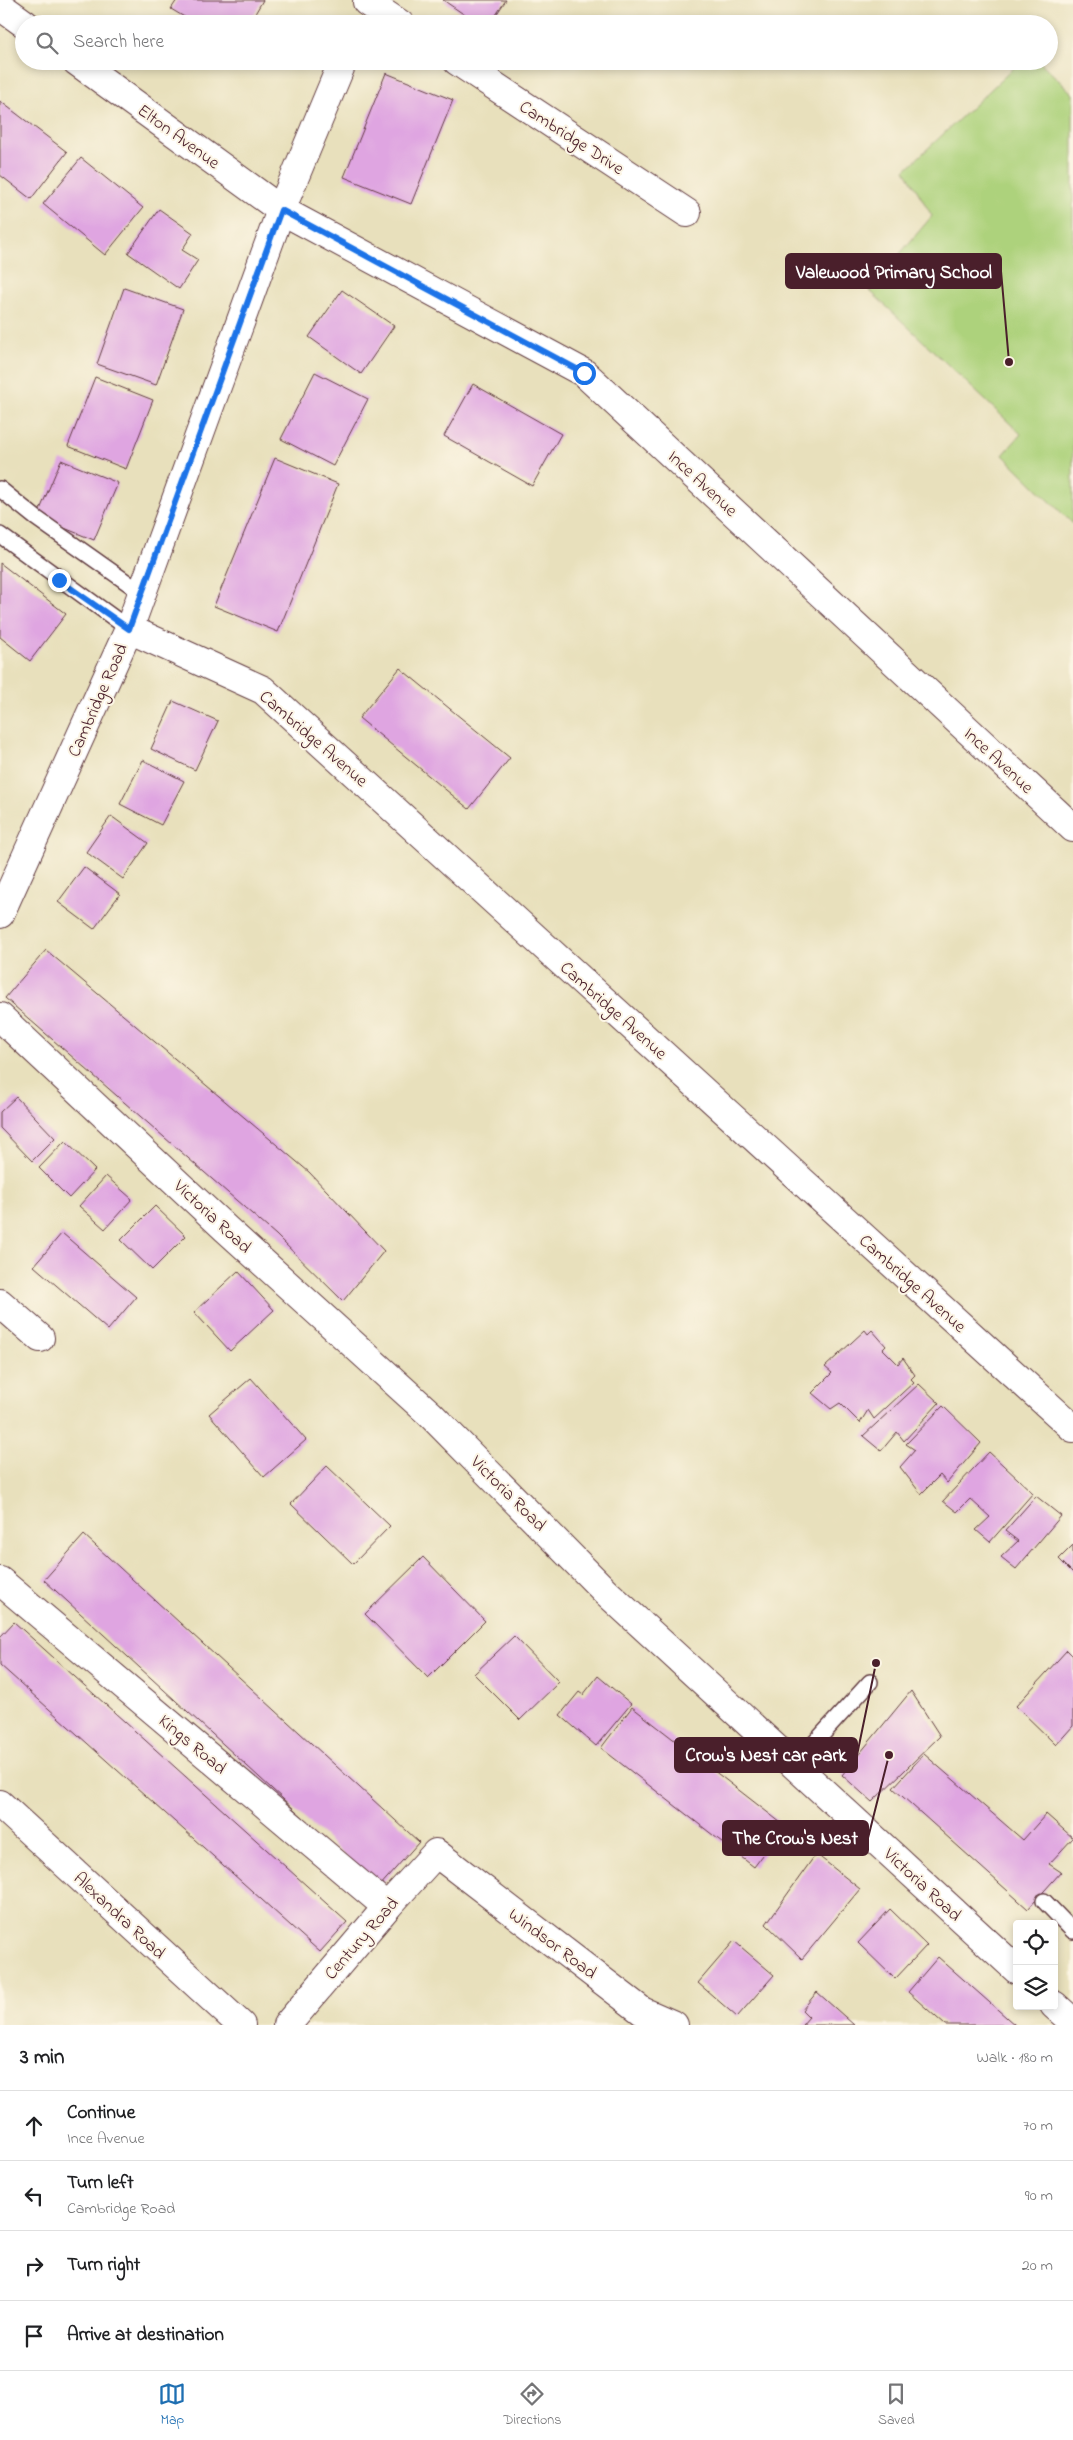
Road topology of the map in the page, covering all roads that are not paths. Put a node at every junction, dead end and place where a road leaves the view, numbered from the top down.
1 (0, 6) edge
2 (364, 9) edge
3 (378, 15) edge
4 (15, 17) edge
5 (88, 70) edge
6 (339, 70) edge
7 (471, 70) edge
8 (281, 210) junction
9 (688, 213) dead end
10 (0, 489) edge
11 (0, 535) edge
12 (142, 593) junction
13 (129, 629) junction
14 (1073, 828) edge
15 (0, 914) edge
16 (0, 1017) edge
17 (0, 1303) edge
18 (40, 1338) dead end
19 (1073, 1428) edge
20 (0, 1581) edge
21 (870, 1682) dead end
22 (795, 1767) junction
23 (0, 1804) edge
24 (436, 1853) joint
25 (1044, 1901) dead end
26 (387, 1907) junction
27 (1073, 1931) edge
28 (1013, 1966) edge
29 (241, 2025) edge
30 (287, 2025) edge
31 (674, 2025) edge

1 - 4 street
2 - 3 street
5 - 8 street, Elton Avenue
6 - 8 street, Cambridge Road
7 - 9 street, Cambridge Drive
8 - 12 street, Cambridge Road
8 - 14 street, Ince Avenue
10 - 12 lane
11 - 13 lane
12 - 13 street, Cambridge Road
13 - 15 street, Cambridge Road
13 - 19 street, Cambridge Avenue
16 - 22 street, Victoria Road
17 - 18 street
20 - 26 street, Kings Road
21 - 22 lane
22 - 28 street, Victoria Road
23 - 29 street, Alexandra Road
24 - 26 street, Century Road
24 - 31 street, Windsor Road
25 - 27 lane
26 - 30 street, Century Road

